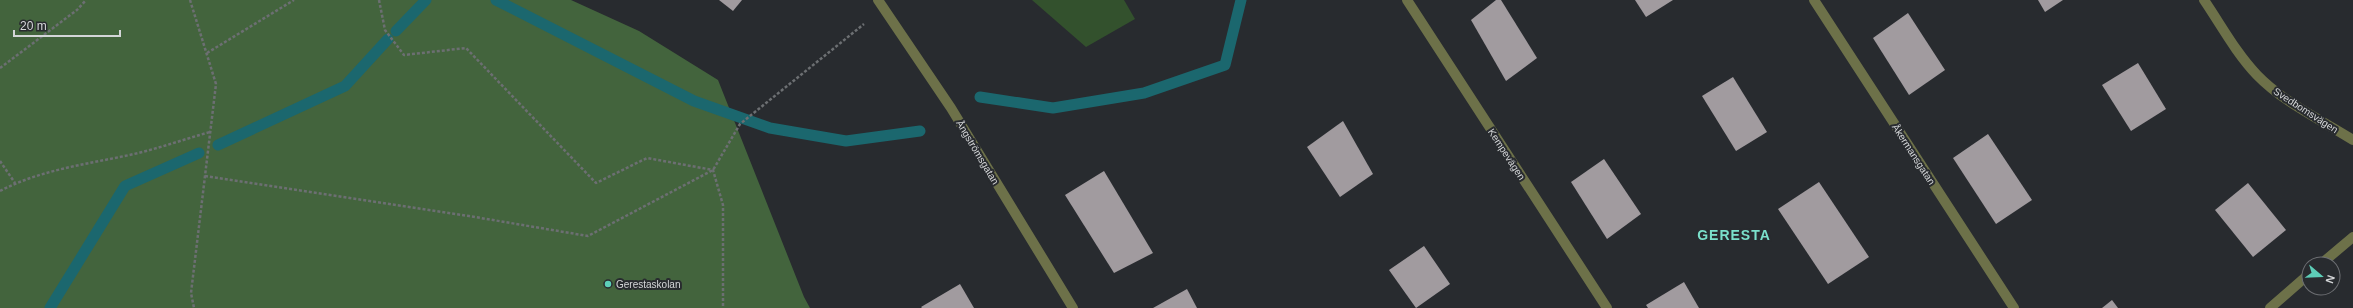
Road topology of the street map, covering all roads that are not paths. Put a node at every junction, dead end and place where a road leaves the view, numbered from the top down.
1 (1407, 0) edge
2 (1814, 0) edge
3 (2204, 0) edge
4 (881, 4) edge
5 (2353, 140) edge
6 (2353, 237) edge
7 (2330, 256) edge
8 (2301, 281) edge
9 (1073, 308) edge
10 (1607, 308) edge
11 (2014, 308) edge
12 (2270, 308) edge

1 - 10 street, Kempevägen
2 - 11 street, Åkermansgatan
3 - 5 street, Svedbomsvägen
4 - 9 street, Ångströmsgatan
6 - 7 street
8 - 12 street

